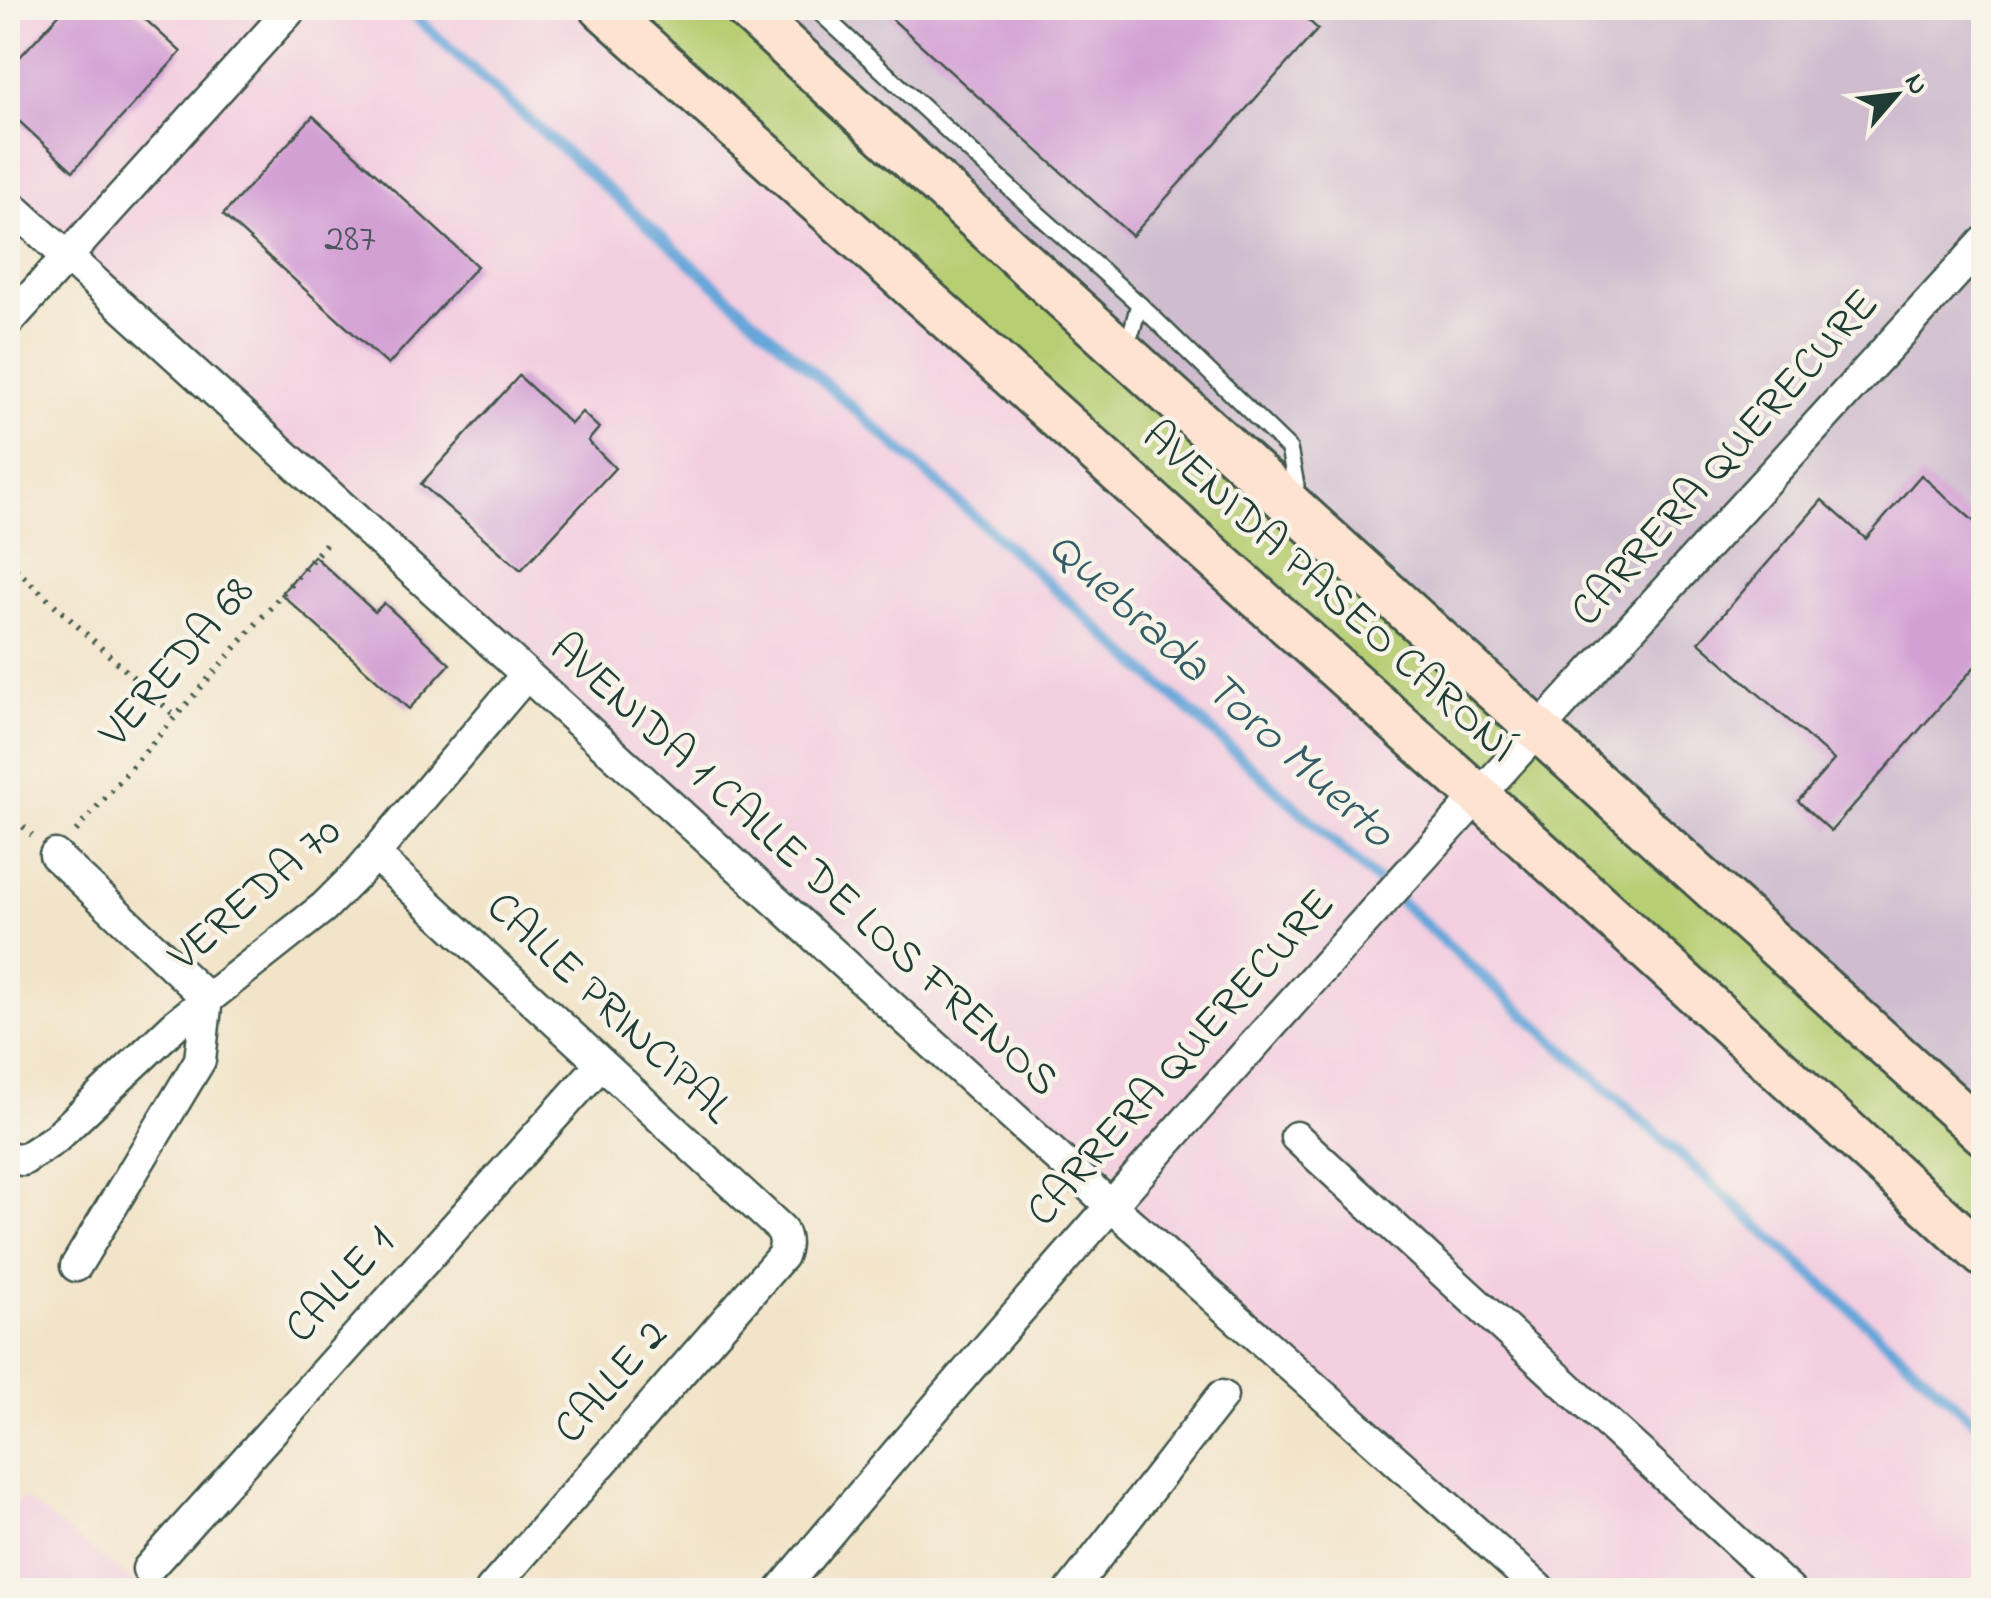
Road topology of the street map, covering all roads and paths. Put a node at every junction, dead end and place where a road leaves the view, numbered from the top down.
1 (292, 8) edge
2 (602, 8) edge
3 (745, 8) edge
4 (815, 8) edge
5 (8, 203) edge
6 (1984, 242) edge
7 (66, 256) junction
8 (1139, 304) junction
9 (8, 322) edge
10 (1119, 348) junction
11 (1291, 506) junction
12 (350, 515) junction
13 (8, 562) edge
14 (526, 675) junction
15 (174, 715) junction
16 (1538, 732) junction
17 (1480, 797) junction
18 (374, 854) junction
19 (55, 856) joint
20 (206, 998) junction
21 (601, 1064) junction
22 (1984, 1134) edge
23 (1296, 1137) dead end
24 (15, 1158) edge
25 (1110, 1205) junction
26 (782, 1229) joint
27 (1984, 1256) edge
28 (76, 1266) dead end
29 (1222, 1396) dead end
30 (148, 1569) dead end
31 (491, 1590) edge
32 (781, 1590) edge
33 (1071, 1590) edge
34 (1541, 1590) edge
35 (1789, 1590) edge

1 - 7 street
2 - 17 street, AVENIDA PASEO CARONÍ
3 - 10 street, AVENIDA PASEO CARONÍ
4 - 8 lane
5 - 7 street, AVENIDA 1 CALLE DE LOS FRENOS
6 - 16 street, CARRERA QUERECURE
7 - 9 street
7 - 12 street, AVENIDA 1 CALLE DE LOS FRENOS
8 - 10 lane
8 - 11 lane
10 - 11 street, AVENIDA PASEO CARONÍ
11 - 16 street, AVENIDA PASEO CARONÍ
12 - 14 street, AVENIDA 1 CALLE DE LOS FRENOS
12 - 15 path, VEREDA 68
13 - 15 path
14 - 18 street, VEREDA 70
14 - 25 street, AVENIDA 1 CALLE DE LOS FRENOS
15 - 19 path, VEREDA 68
16 - 17 street, CARRERA QUERECURE
16 - 22 street, AVENIDA PASEO CARONÍ
17 - 25 street, CARRERA QUERECURE
17 - 27 street, AVENIDA PASEO CARONÍ
18 - 20 street, VEREDA 70
18 - 21 street, CALLE PRINCIPAL
19 - 20 street
20 - 24 street, VEREDA 70
20 - 28 street
21 - 26 street, CALLE PRINCIPAL
21 - 30 street, CALLE 1
23 - 35 street
25 - 32 street, CARRERA QUERECURE
25 - 34 street, AVENIDA 1 CALLE DE LOS FRENOS
26 - 31 street, CALLE 2
29 - 33 street

